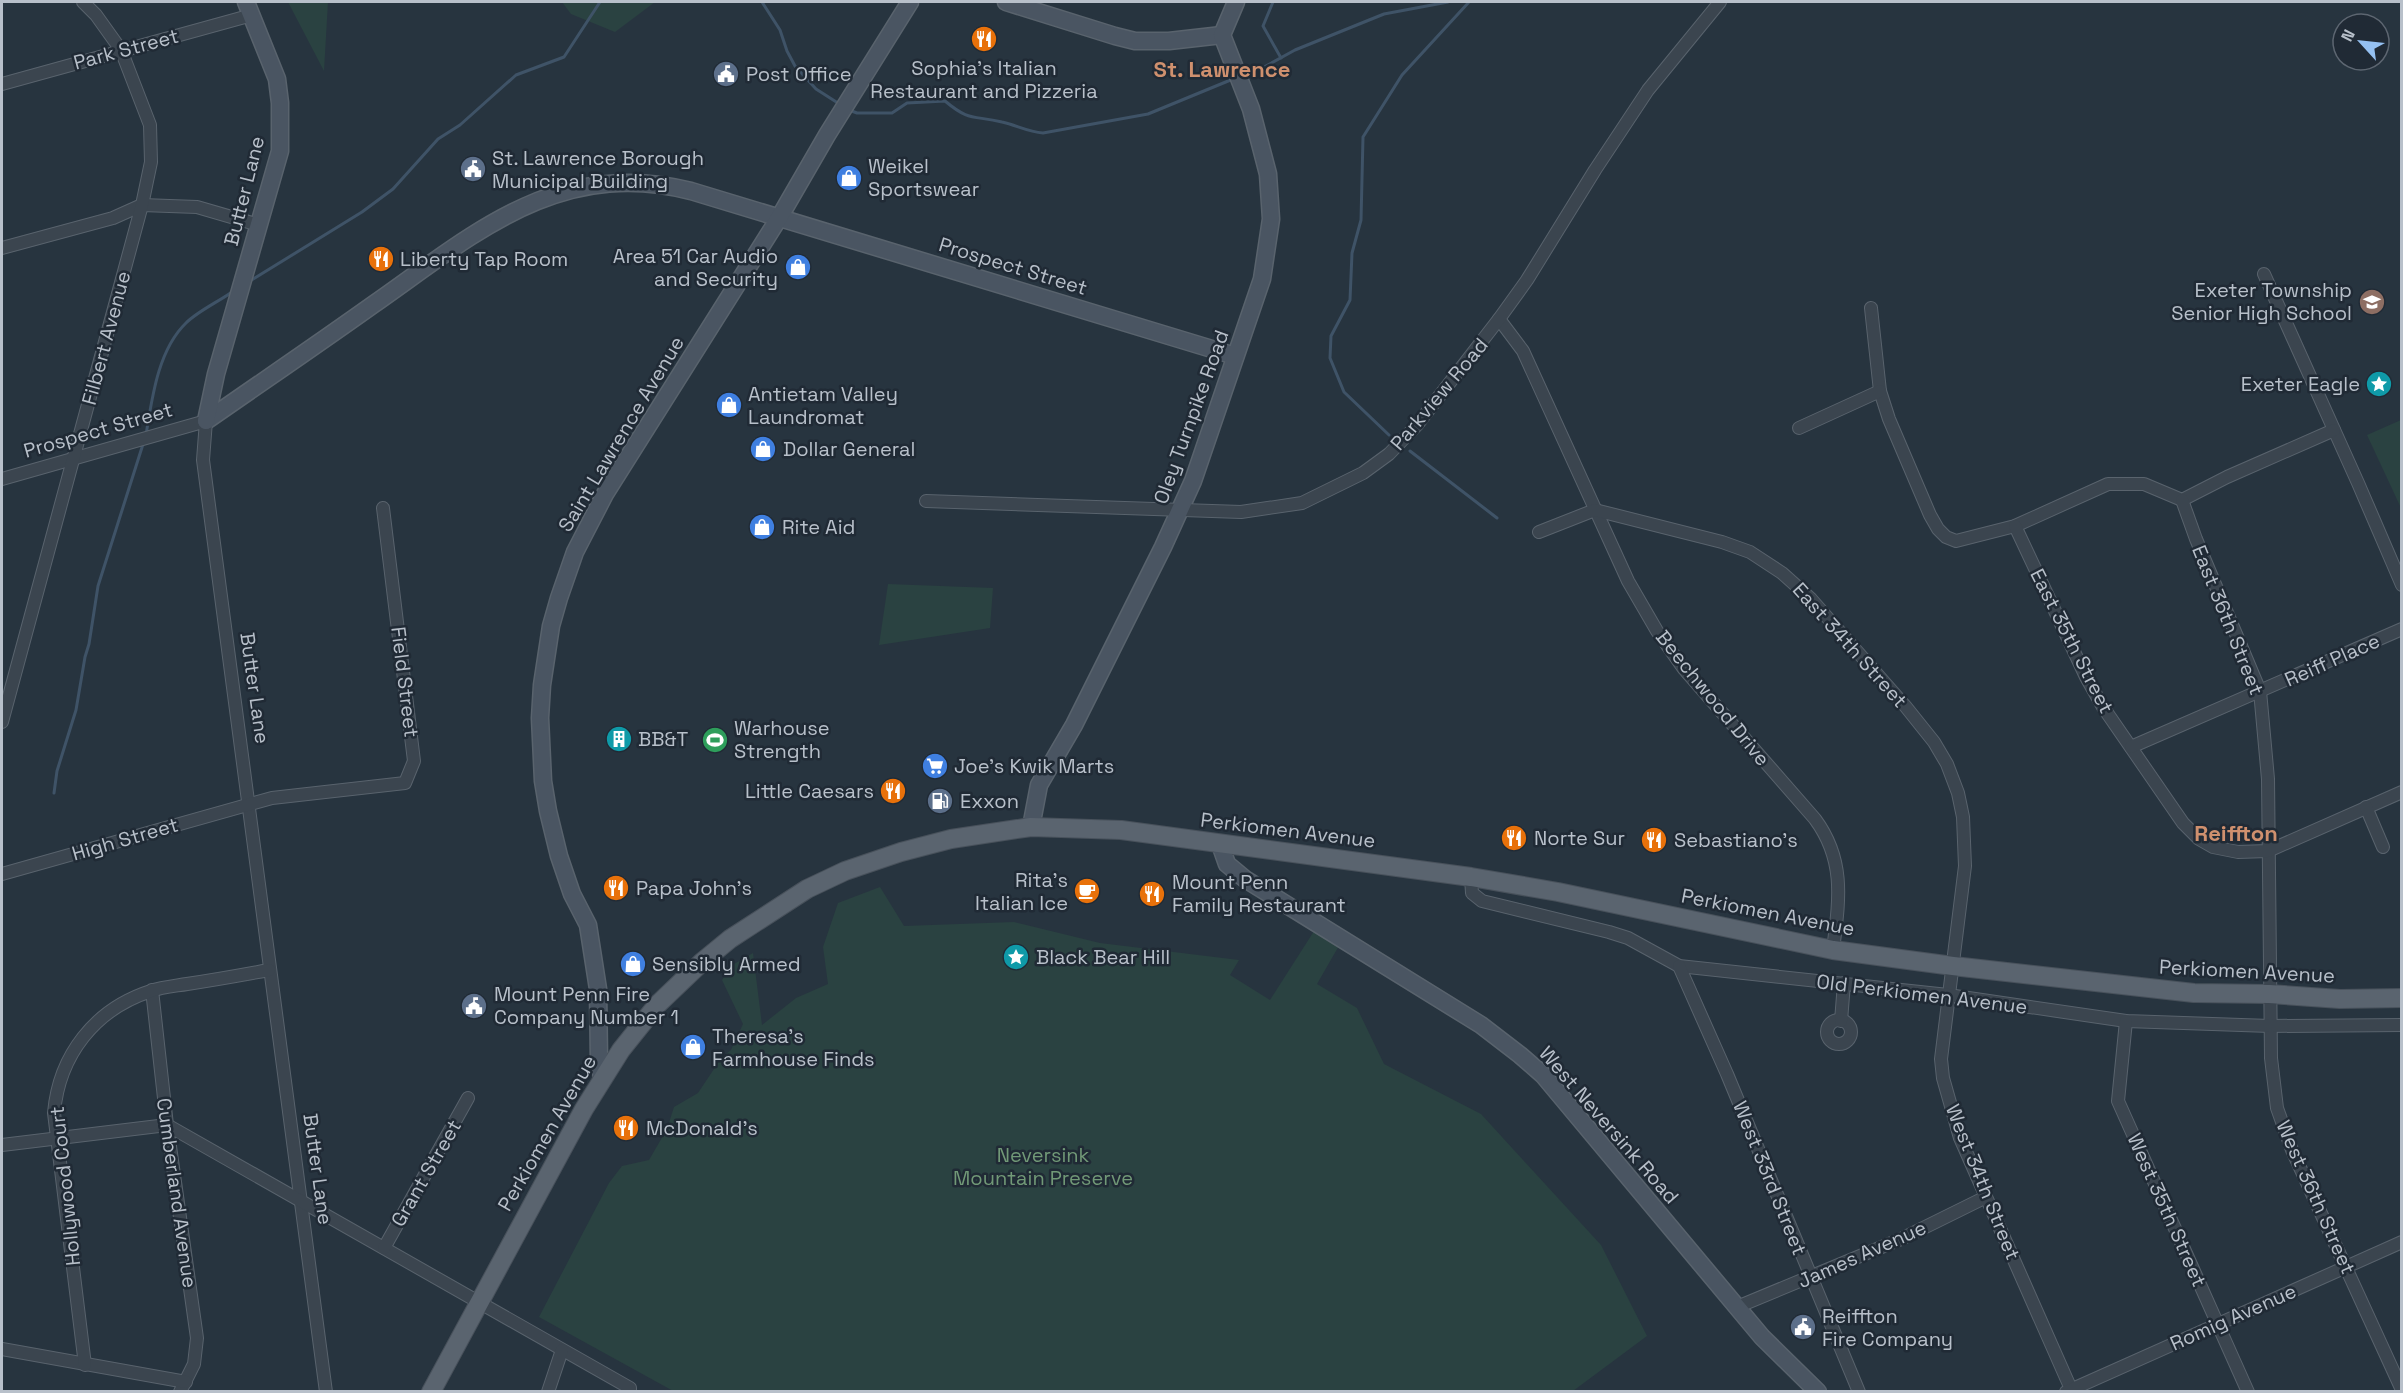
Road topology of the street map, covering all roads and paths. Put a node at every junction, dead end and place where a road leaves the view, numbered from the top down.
1 (82, 2) edge
2 (910, 2) edge
3 (1006, 2) edge
4 (1236, 2) edge
5 (1720, 2) edge
6 (249, 8) edge
7 (1222, 35) junction
8 (121, 50) junction
9 (2, 84) edge
10 (142, 205) junction
11 (779, 218) junction
12 (259, 225) junction
13 (2, 248) edge
14 (2264, 274) dead end
15 (1871, 308) dead end
16 (1499, 319) junction
17 (1235, 356) junction
18 (1880, 391) junction
19 (206, 421) junction
20 (1799, 428) dead end
21 (2334, 430) junction
22 (73, 460) junction
23 (2, 479) edge
24 (2182, 500) junction
25 (926, 501) dead end
26 (383, 508) dead end
27 (1595, 510) junction
28 (1180, 511) junction
29 (2014, 526) junction
30 (1539, 532) dead end
31 (2402, 585) edge
32 (2402, 629) edge
33 (2260, 691) junction
34 (2, 722) edge
35 (2131, 747) junction
36 (334, 790) joint
37 (2402, 792) edge
38 (248, 804) junction
39 (2366, 807) junction
40 (1031, 827) junction
41 (1220, 844) junction
42 (2383, 847) dead end
43 (2268, 851) junction
44 (2, 874) edge
45 (1471, 877) junction
46 (1833, 950) junction
47 (1679, 966) junction
48 (1953, 966) junction
49 (269, 970) junction
50 (1844, 983) junction
51 (152, 990) junction
52 (2269, 994) junction
53 (1948, 995) junction
54 (2402, 998) edge
55 (1841, 1021) dead end
56 (2126, 1021) junction
57 (2402, 1025) edge
58 (2270, 1026) junction
59 (602, 1078) junction
60 (468, 1098) dead end
61 (167, 1125) junction
62 (57, 1138) junction
63 (2, 1145) edge
64 (1986, 1197) junction
65 (301, 1200) junction
66 (2402, 1242) edge
67 (384, 1248) junction
68 (2346, 1266) junction
69 (1811, 1277) junction
70 (478, 1303) junction
71 (1737, 1307) junction
72 (2218, 1324) junction
73 (2, 1349) edge
74 (562, 1350) junction
75 (85, 1365) junction
76 (2092, 1386) edge
77 (183, 1387) edge
78 (630, 1390) edge
79 (2068, 1390) edge
80 (2402, 1390) edge
81 (326, 1392) edge
82 (431, 1392) edge
83 (548, 1392) edge
84 (1818, 1392) edge
85 (1859, 1392) edge
86 (2248, 1392) edge

1 - 8 street, Filbert Avenue
2 - 11 street, Saint Lawrence Avenue
3 - 7 street
4 - 7 street
5 - 16 street, Parkview Road
6 - 8 street, Park Street
6 - 12 street, Butter Lane
7 - 17 street, Oley Turnpike Road
8 - 9 street, Park Street
8 - 10 street, Filbert Avenue
10 - 12 street
10 - 13 street
10 - 22 street, Filbert Avenue
11 - 17 street, Prospect Street
11 - 19 street, Prospect Street
11 - 59 street, Saint Lawrence Avenue
12 - 19 street, Butter Lane
14 - 21 street
15 - 18 street
16 - 27 street, Beechwood Drive
16 - 28 street, Parkview Road
17 - 28 street, Oley Turnpike Road
18 - 20 street
18 - 29 street
19 - 22 street, Prospect Street
19 - 38 street, Butter Lane
21 - 24 street
21 - 31 street
22 - 23 street, Prospect Street
22 - 34 street, Filbert Avenue
24 - 29 street
24 - 33 street, East 36th Street
25 - 28 street, Parkview Road
26 - 36 street, Field Street
27 - 30 street
27 - 46 street, Beechwood Drive
27 - 48 street, East 34th Street
28 - 40 street, Oley Turnpike Road
29 - 35 street, East 35th Street
32 - 33 street, Reiff Place
33 - 35 street, Reiff Place
33 - 43 street, East 36th Street
35 - 43 street, East 35th Street
36 - 38 street, High Street
37 - 39 street
38 - 44 street, High Street
38 - 49 street, Butter Lane
39 - 42 street
39 - 43 street
40 - 41 main road, Perkiomen Avenue
40 - 59 main road, Perkiomen Avenue
41 - 45 main road, Perkiomen Avenue
41 - 71 street, West Neversink Road
43 - 52 street, East 36th Street
45 - 46 main road, Perkiomen Avenue
45 - 47 street, Old Perkiomen Avenue
46 - 48 main road, Perkiomen Avenue
47 - 50 street, Old Perkiomen Avenue
47 - 69 street, West 33rd Street
48 - 52 main road, Perkiomen Avenue
48 - 53 street, West 34th Street
49 - 51 street, Hollywood Court
49 - 65 street, Butter Lane
50 - 53 street, Old Perkiomen Avenue
50 - 55 street
51 - 61 street, Cumberland Avenue
51 - 62 street, Hollywood Court
52 - 54 main road, Perkiomen Avenue
52 - 58 street, West 36th Street
53 - 56 street, Old Perkiomen Avenue
53 - 64 street, West 34th Street
56 - 58 street, Old Perkiomen Avenue
56 - 72 street, West 35th Street
57 - 58 street, Old Perkiomen Avenue
58 - 68 street, West 36th Street
59 - 70 main road, Perkiomen Avenue
60 - 67 street, Grant Street
61 - 62 street
61 - 65 street
61 - 77 street, Cumberland Avenue
62 - 63 street
62 - 75 street, Hollywood Court
64 - 69 street, James Avenue
64 - 79 street, West 34th Street
65 - 67 street
65 - 81 street, Butter Lane
66 - 68 street, Romig Avenue
67 - 70 street
68 - 72 street, Romig Avenue
68 - 80 street, West 36th Street
69 - 71 street, James Avenue
69 - 85 street, West 33rd Street
70 - 74 street
70 - 82 main road, Perkiomen Avenue
71 - 84 street, West Neversink Road
72 - 76 street, Romig Avenue
72 - 86 street, West 35th Street
73 - 75 street
74 - 78 street
74 - 83 street
75 - 77 street
76 - 79 street, Romig Avenue

